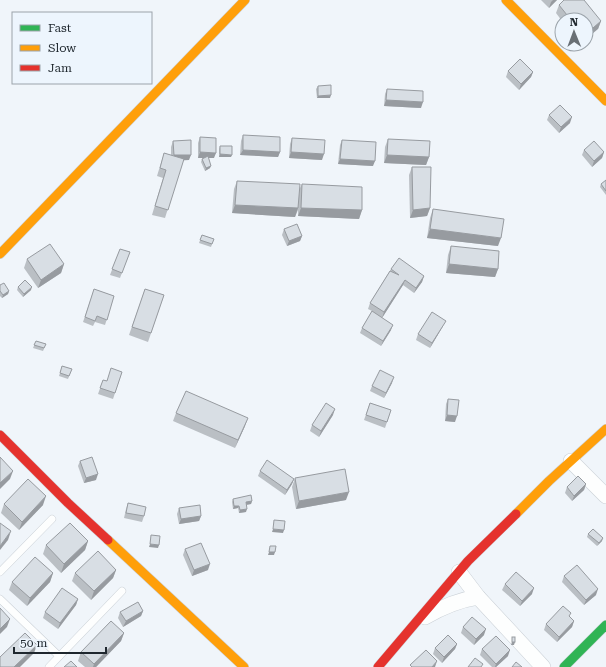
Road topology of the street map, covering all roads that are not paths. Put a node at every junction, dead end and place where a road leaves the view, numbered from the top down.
1 (245, 0) edge
2 (506, 0) edge
3 (606, 101) edge
4 (0, 254) edge
5 (606, 429) edge
6 (0, 435) edge
7 (571, 461) junction
8 (606, 496) edge
9 (52, 519) dead end
10 (0, 572) edge
11 (459, 572) junction
12 (122, 591) dead end
13 (478, 597) junction
14 (0, 599) edge
15 (606, 625) edge
16 (412, 627) junction
17 (59, 656) junction
18 (49, 667) edge
19 (244, 667) edge
20 (378, 667) edge
21 (543, 667) edge
22 (564, 667) edge

1 - 4 street
2 - 3 street
5 - 7 street
6 - 19 street
7 - 8 street
7 - 11 street
9 - 10 lane
11 - 13 street
11 - 16 street
12 - 17 lane
13 - 16 street
13 - 21 street
14 - 17 lane
15 - 22 street
16 - 20 street
17 - 18 lane

